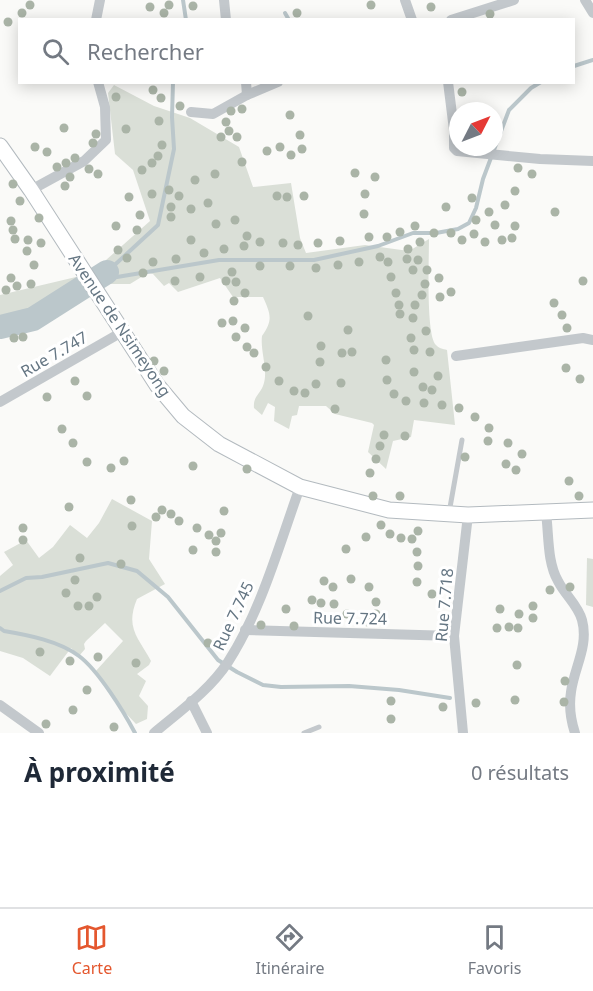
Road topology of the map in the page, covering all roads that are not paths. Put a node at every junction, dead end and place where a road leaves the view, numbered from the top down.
1 (100, 0) edge
2 (225, 0) edge
3 (405, 0) edge
4 (514, 0) edge
5 (585, 0) edge
6 (593, 13) edge
7 (96, 18) edge
8 (226, 18) edge
9 (411, 18) edge
10 (457, 18) edge
11 (99, 84) edge
12 (246, 84) edge
13 (273, 84) edge
14 (448, 84) edge
15 (248, 95) junction
16 (191, 112) dead end
17 (0, 146) edge
18 (593, 161) edge
19 (31, 190) junction
20 (122, 332) junction
21 (593, 340) edge
22 (456, 356) dead end
23 (0, 402) edge
24 (462, 440) dead end
25 (300, 487) junction
26 (591, 511) edge
27 (546, 513) junction
28 (448, 514) junction
29 (468, 515) junction
30 (245, 630) junction
31 (454, 636) junction
32 (190, 701) junction
33 (0, 705) edge
34 (319, 727) dead end
35 (39, 733) edge
36 (154, 733) edge
37 (207, 733) edge
38 (304, 733) edge
39 (463, 733) edge
40 (575, 733) edge

1 - 7 street
2 - 8 street
3 - 9 street
4 - 10 street
5 - 6 street
11 - 19 street
12 - 15 street
13 - 15 street
14 - 18 street
15 - 16 street
17 - 19 main road, Avenue de Nsimeyong
19 - 20 main road, Avenue de Nsimeyong
20 - 23 street, Rue 7.747
20 - 25 main road, Avenue de Nsimeyong
21 - 22 street
24 - 28 lane
25 - 28 main road, Avenue de Nsimeyong
25 - 30 street, Rue 7.745
26 - 27 main road, Avenue de Nsimeyong
27 - 29 main road, Avenue de Nsimeyong
27 - 40 street
28 - 29 main road, Avenue de Nsimeyong
29 - 31 street, Rue 7.718
30 - 31 street, Rue 7.724
30 - 32 street, Rue 7.745
31 - 39 street, Rue 7.718
32 - 36 street, Rue 7.745
32 - 37 street
33 - 35 street
34 - 38 lane

